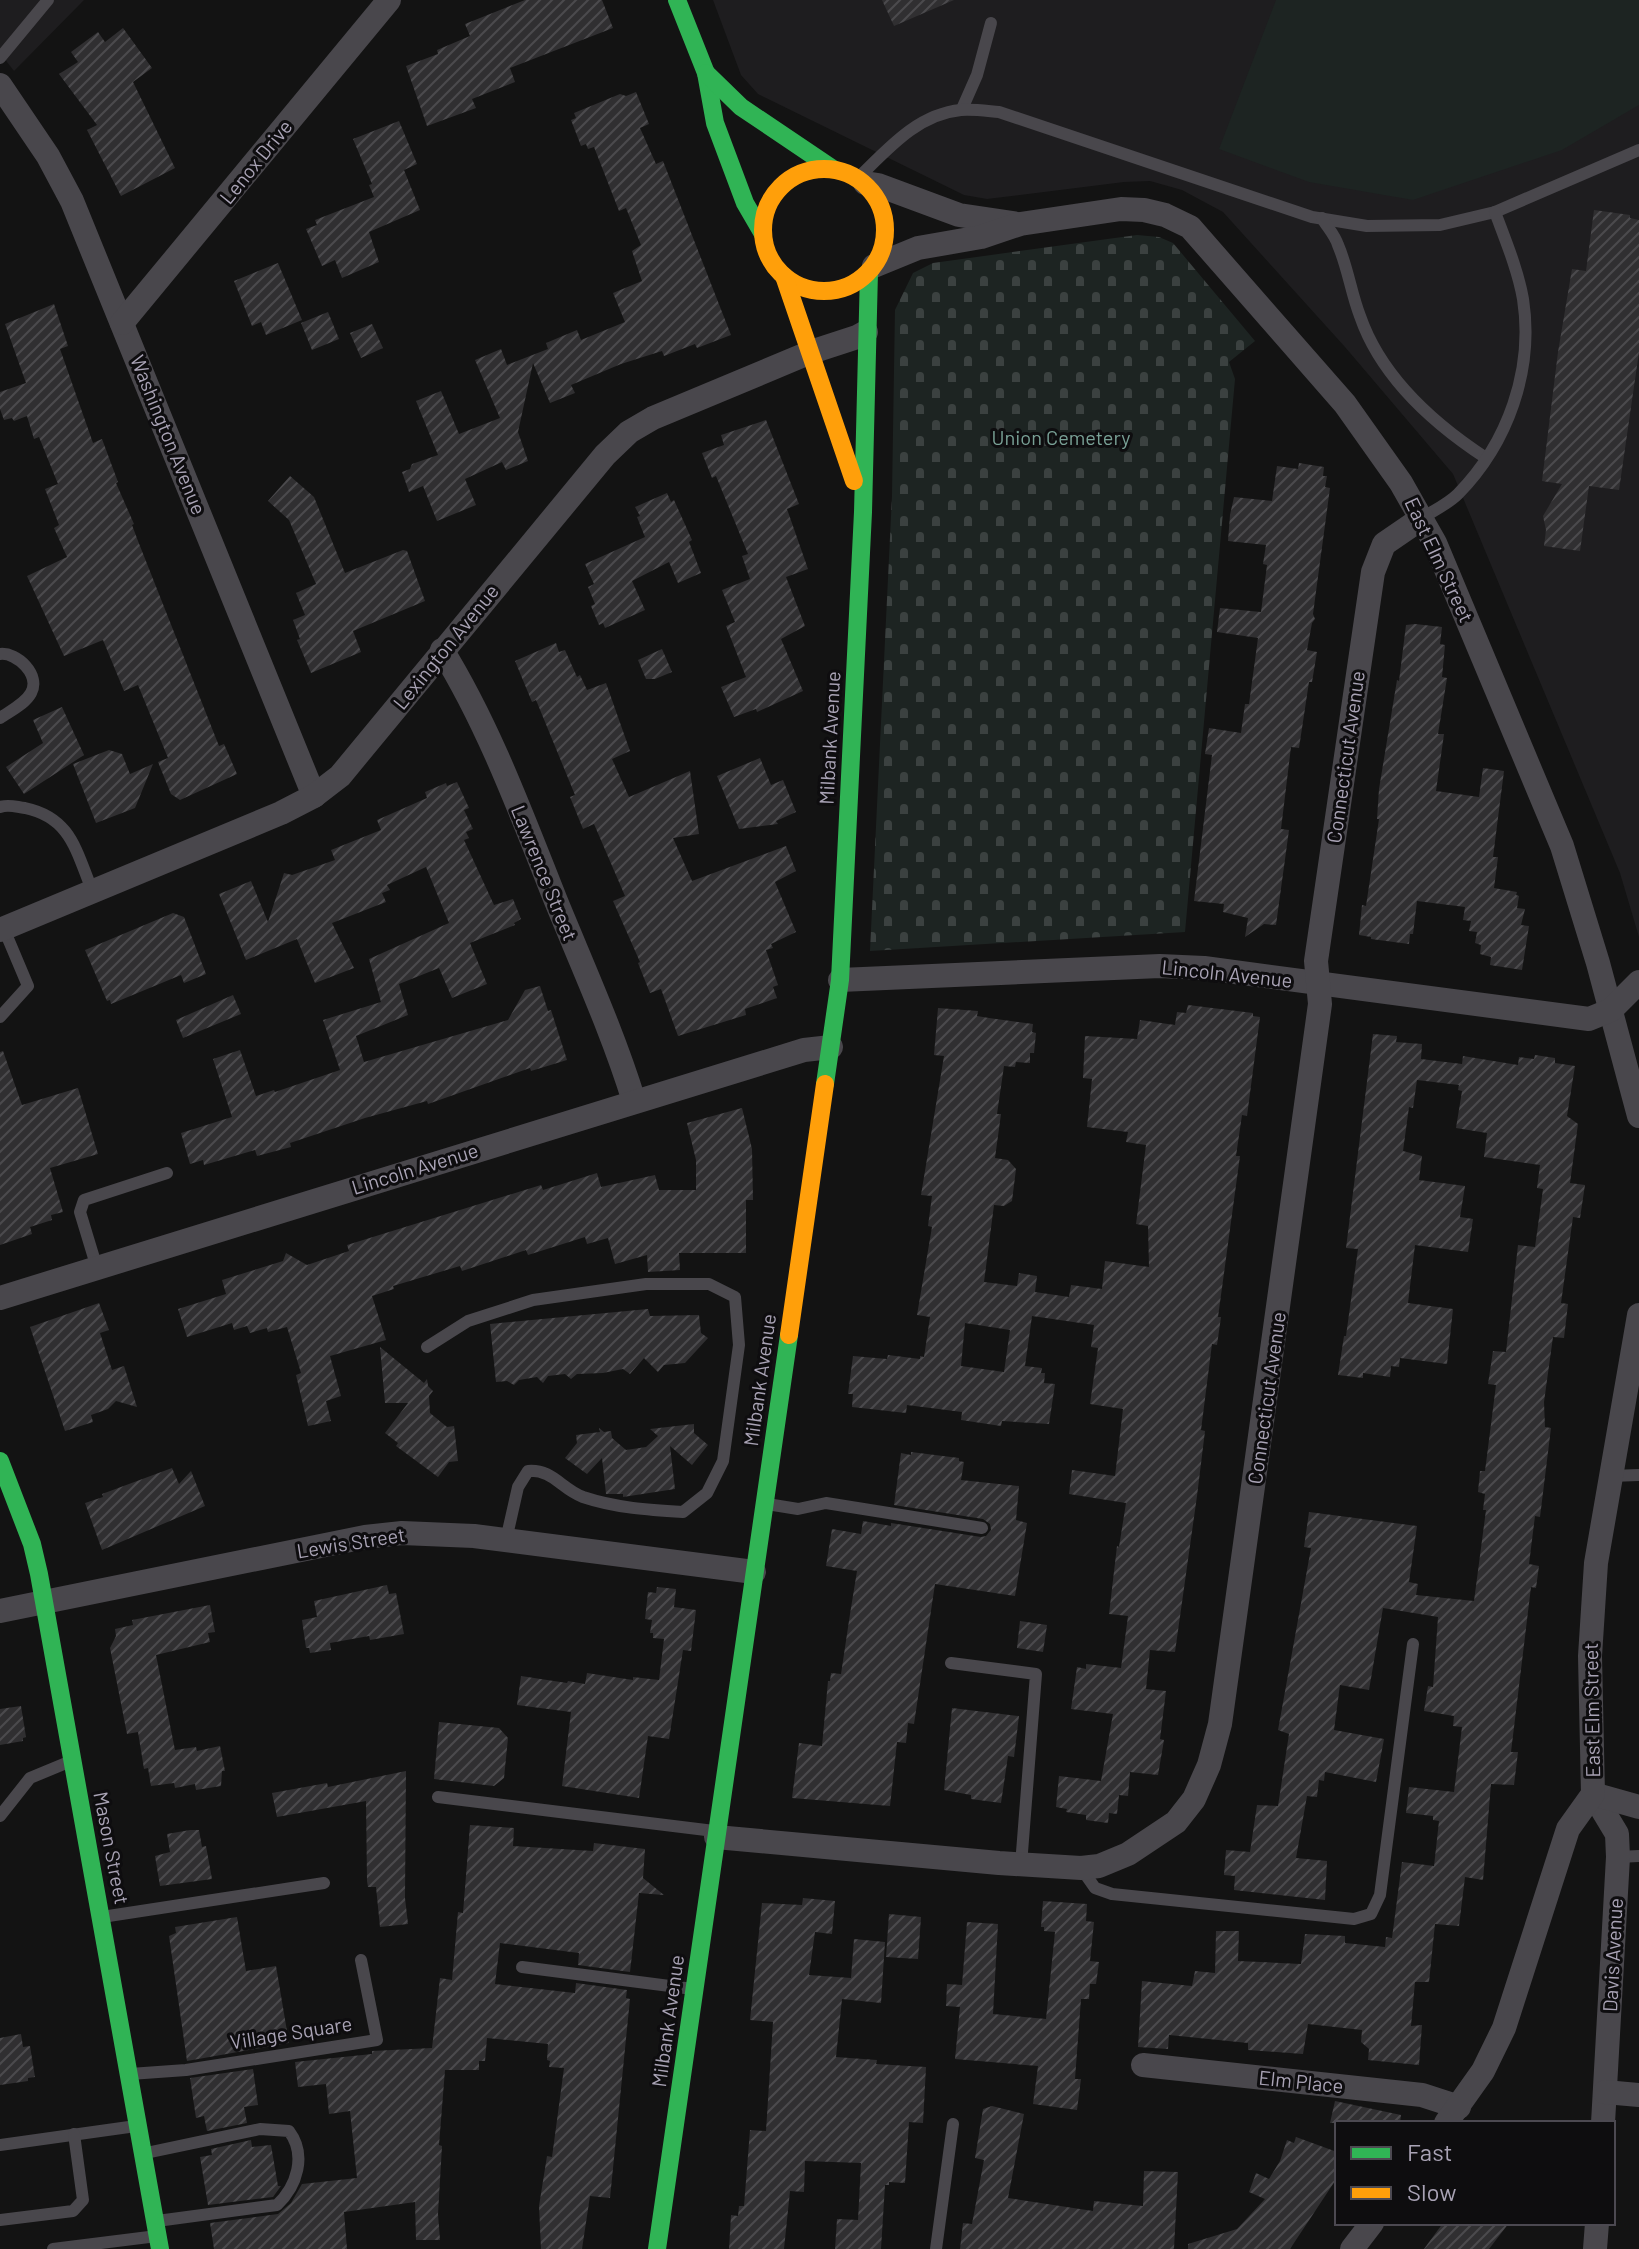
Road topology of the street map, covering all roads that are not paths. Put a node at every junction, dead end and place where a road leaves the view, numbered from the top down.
1 (48, 0) edge
2 (389, 0) edge
3 (677, 0) edge
4 (991, 23) dead end
5 (0, 58) edge
6 (706, 73) junction
7 (0, 85) edge
8 (962, 109) junction
9 (1639, 150) edge
10 (833, 169) junction
11 (861, 181) junction
12 (1495, 212) junction
13 (1322, 218) junction
14 (1020, 224) junction
15 (763, 234) junction
16 (872, 269) junction
17 (784, 276) junction
18 (122, 323) junction
19 (866, 332) junction
20 (811, 352) junction
21 (1486, 458) junction
22 (863, 512) junction
23 (1422, 518) junction
24 (442, 650) junction
25 (0, 654) edge
26 (0, 718) edge
27 (314, 796) junction
28 (0, 807) edge
29 (93, 892) junction
30 (2, 930) edge
31 (840, 980) junction
32 (1639, 982) edge
33 (1319, 984) junction
34 (1611, 1010) junction
35 (0, 1017) edge
36 (831, 1047) junction
37 (634, 1101) junction
38 (1639, 1116) edge
39 (167, 1173) dead end
40 (97, 1268) junction
41 (0, 1298) edge
42 (1639, 1315) edge
43 (427, 1347) dead end
44 (0, 1461) edge
45 (1639, 1475) edge
46 (1610, 1476) junction
47 (764, 1504) junction
48 (982, 1528) dead end
49 (506, 1540) junction
50 (754, 1572) junction
51 (44, 1602) junction
52 (0, 1611) edge
53 (1413, 1644) dead end
54 (951, 1663) dead end
55 (72, 1760) junction
56 (1593, 1794) junction
57 (438, 1797) dead end
58 (1639, 1807) edge
59 (0, 1816) edge
60 (716, 1834) junction
61 (1629, 1856) edge
62 (1021, 1865) junction
63 (1081, 1868) junction
64 (324, 1883) dead end
65 (102, 1917) junction
66 (361, 1960) dead end
67 (522, 1967) dead end
68 (695, 1989) junction
69 (1143, 2065) dead end
70 (130, 2074) junction
71 (1605, 2092) junction
72 (1639, 2095) edge
73 (1452, 2115) edge
74 (1603, 2121) edge
75 (953, 2124) dead end
76 (138, 2126) junction
77 (74, 2134) junction
78 (0, 2145) edge
79 (143, 2153) junction
80 (0, 2220) edge
81 (1370, 2225) edge
82 (1597, 2225) edge
83 (157, 2236) edge
84 (53, 2249) edge
85 (657, 2249) edge
86 (936, 2249) edge
87 (1352, 2249) edge
88 (1595, 2249) edge

1 - 5 lane
2 - 18 street, Lenox Drive
3 - 6 main road
4 - 8 lane
6 - 10 main road
6 - 15 main road
7 - 18 street, Washington Avenue
8 - 11 lane
8 - 13 lane
9 - 12 lane
10 - 11 main road
10 - 15 main road
11 - 14 street, East Elm Street
11 - 16 main road
12 - 13 lane
12 - 21 lane
13 - 21 lane
14 - 16 street, East Elm Street
14 - 23 street, East Elm Street
15 - 17 main road
16 - 17 main road
16 - 19 main road, Milbank Avenue
17 - 20 main road, Milbank Avenue
18 - 27 street, Washington Avenue
19 - 20 street, Lexington Avenue
19 - 22 main road, Milbank Avenue
20 - 22 main road, Milbank Avenue
20 - 24 street, Lexington Avenue
21 - 23 lane
22 - 31 main road, Milbank Avenue
23 - 33 street, Connecticut Avenue
23 - 34 street, East Elm Street
24 - 27 street, Lexington Avenue
24 - 37 street, Lawrence Street
25 - 26 lane
27 - 29 street, Lexington Avenue
28 - 29 lane
29 - 30 street, Lexington Avenue
30 - 35 lane
31 - 33 street, Lincoln Avenue
31 - 36 main road, Milbank Avenue
32 - 34 street
33 - 34 street, Lincoln Avenue
33 - 63 street, Connecticut Avenue
34 - 38 street, East Elm Street
36 - 37 street, Lincoln Avenue
36 - 47 main road, Milbank Avenue
37 - 40 street, Lincoln Avenue
39 - 40 lane
40 - 41 street, Lincoln Avenue
42 - 46 street, East Elm Street
43 - 49 lane
44 - 51 main road, Mason Street
45 - 46 lane
46 - 56 street, East Elm Street
47 - 48 lane
47 - 50 main road, Milbank Avenue
49 - 50 street, Lewis Street
49 - 51 street, Lewis Street
50 - 60 main road, Milbank Avenue
51 - 52 street, Lewis Street
51 - 55 main road, Mason Street
53 - 63 lane
54 - 62 lane
55 - 59 lane
55 - 65 main road, Mason Street
56 - 58 street
56 - 61 street, Davis Avenue
56 - 73 street, East Elm Street
57 - 60 lane
60 - 62 street, Connecticut Avenue
60 - 68 main road, Milbank Avenue
61 - 71 street, Davis Avenue
62 - 63 street, Connecticut Avenue
64 - 65 lane
65 - 70 main road, Mason Street
66 - 70 lane, Village Square
67 - 68 lane
68 - 85 main road, Milbank Avenue
69 - 73 street, Elm Place
70 - 76 main road, Mason Street
71 - 72 street
71 - 74 street, Davis Avenue
75 - 86 lane
76 - 77 lane
76 - 79 main road, Mason Street
77 - 78 lane
77 - 80 lane
79 - 83 main road, Mason Street
79 - 83 lane
81 - 87 street
82 - 88 street
83 - 84 lane

